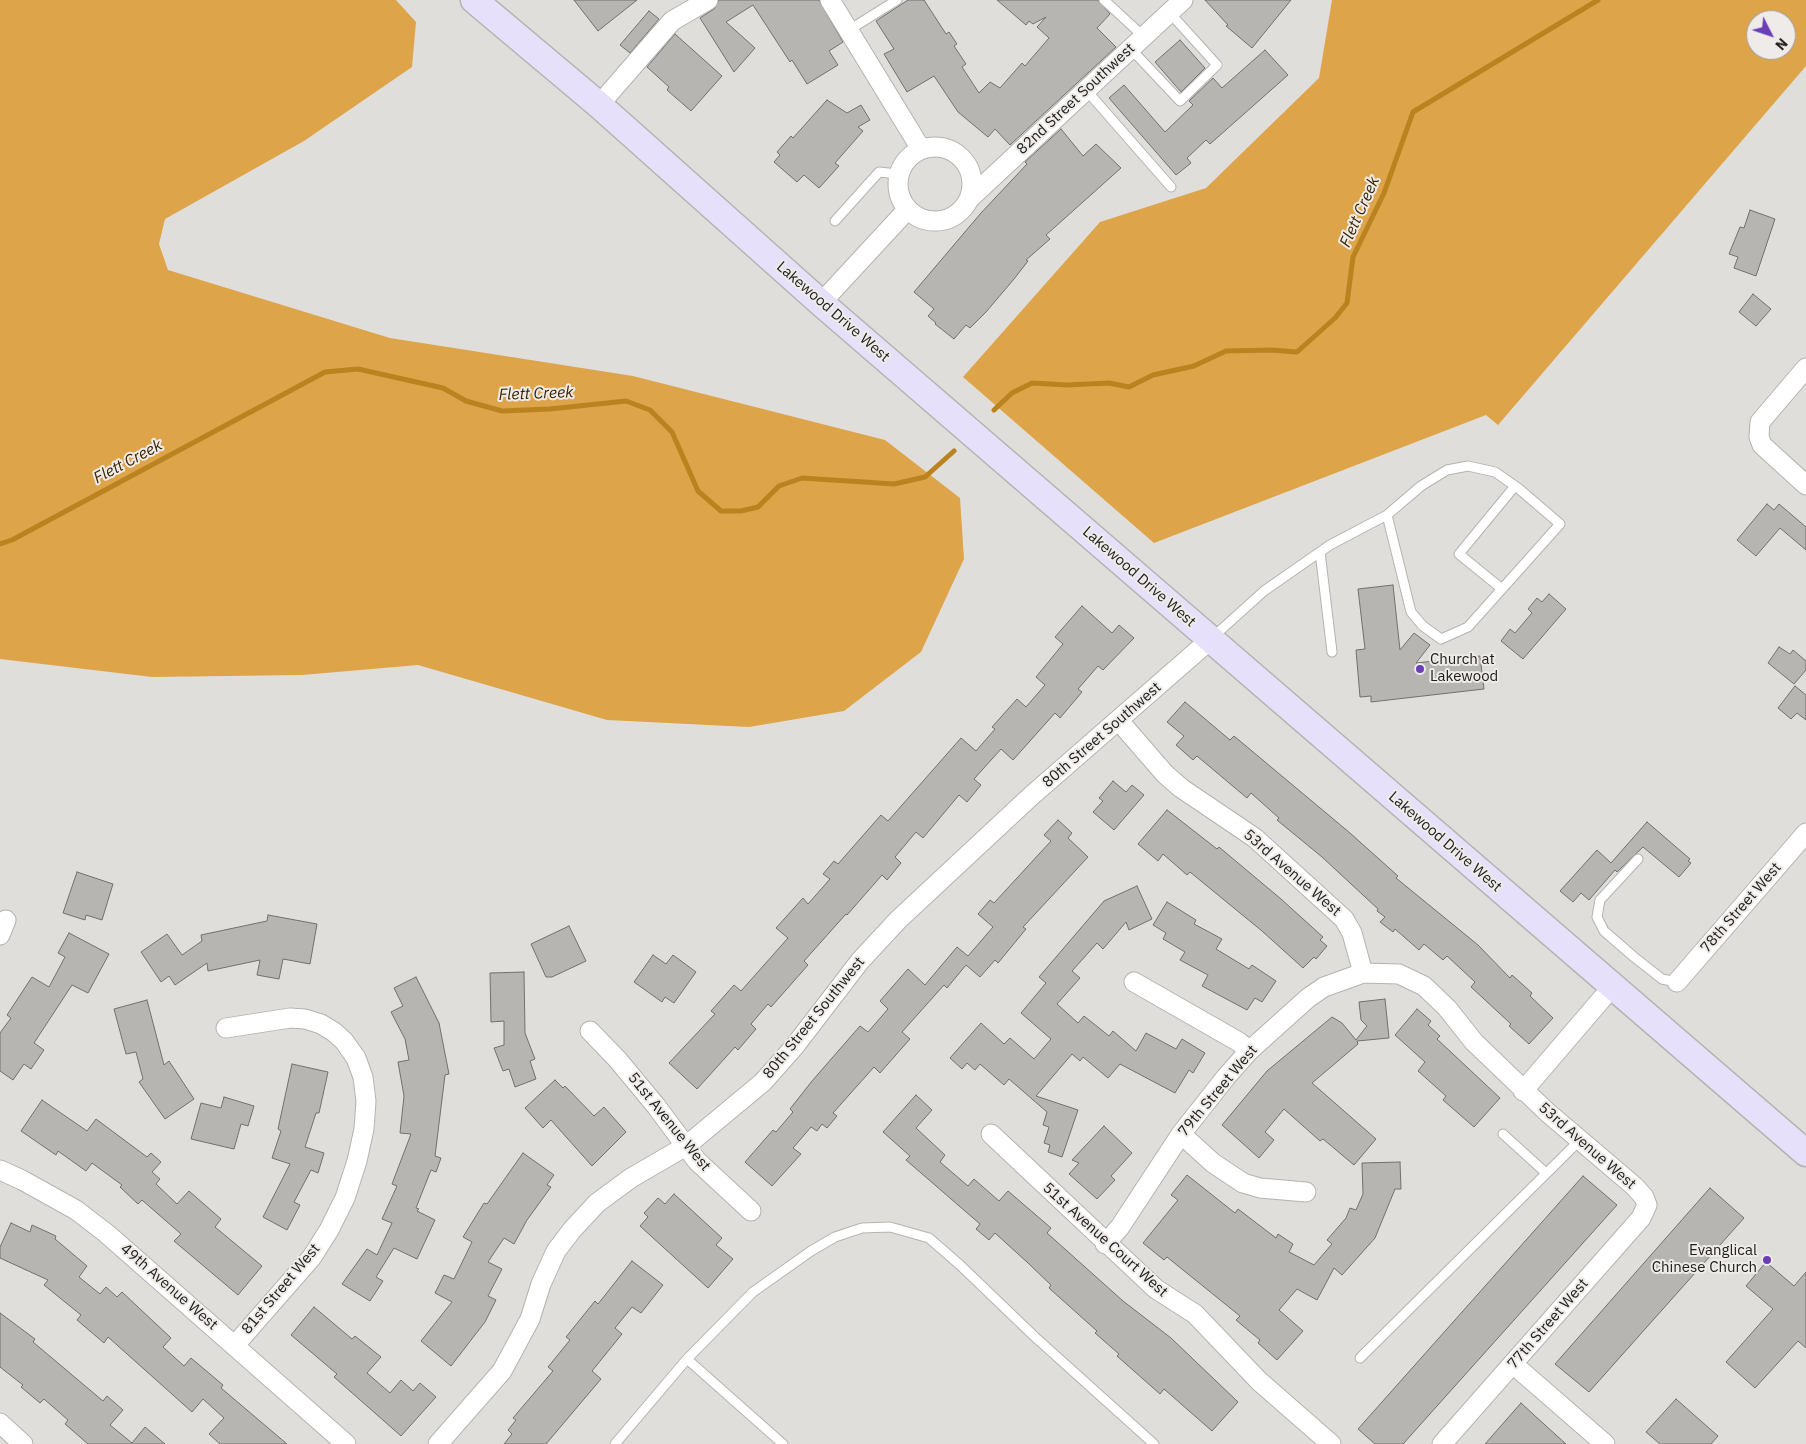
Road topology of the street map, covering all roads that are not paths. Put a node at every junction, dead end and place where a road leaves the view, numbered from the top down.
1 (474, 0) edge
2 (708, 0) edge
3 (830, 0) edge
4 (896, 0) edge
5 (1104, 0) edge
6 (1176, 6) edge
7 (849, 30) junction
8 (1144, 36) junction
9 (1129, 48) junction
10 (1087, 91) junction
11 (599, 105) junction
12 (921, 149) junction
13 (898, 174) junction
14 (1171, 187) dead end
15 (969, 199) junction
16 (908, 210) junction
17 (836, 221) dead end
18 (821, 303) junction
19 (1806, 368) edge
20 (1806, 485) edge
21 (1515, 486) junction
22 (1387, 515) junction
23 (1320, 552) junction
24 (1502, 589) junction
25 (1211, 639) junction
26 (1332, 652) dead end
27 (1119, 721) junction
28 (1806, 833) edge
29 (1638, 858) dead end
30 (1363, 973) junction
31 (1134, 982) dead end
32 (1677, 982) joint
33 (1612, 986) junction
34 (226, 1028) dead end
35 (590, 1031) dead end
36 (1249, 1051) junction
37 (1523, 1090) junction
38 (990, 1134) dead end
39 (1180, 1134) junction
40 (1503, 1134) dead end
41 (1580, 1140) junction
42 (686, 1146) junction
43 (1806, 1152) edge
44 (0, 1170) edge
45 (1546, 1173) junction
46 (1306, 1192) dead end
47 (1646, 1201) joint
48 (751, 1211) dead end
49 (1105, 1244) junction
50 (235, 1345) junction
51 (1360, 1358) dead end
52 (687, 1359) junction
53 (1513, 1364) junction
54 (0, 1423) edge
55 (23, 1444) edge
56 (346, 1444) edge
57 (438, 1444) edge
58 (616, 1444) edge
59 (783, 1444) edge
60 (1154, 1444) edge
61 (1331, 1444) edge
62 (1442, 1444) edge
63 (1605, 1444) edge

1 - 11 main road, Lakewood Drive West
2 - 11 street
3 - 7 street
4 - 7 lane
5 - 8 lane
6 - 8 street, 82nd Street Southwest
6 - 9 lane
7 - 12 street
8 - 9 street, 82nd Street Southwest
9 - 10 street, 82nd Street Southwest
10 - 14 lane
10 - 15 street, 82nd Street Southwest
11 - 18 main road, Lakewood Drive West
12 - 13 street
12 - 15 street
13 - 16 street
13 - 17 lane
15 - 16 street
16 - 18 street
18 - 25 main road, Lakewood Drive West
19 - 20 street
21 - 22 lane
21 - 24 lane
21 - 24 lane
22 - 23 lane
22 - 24 lane
23 - 25 lane
23 - 26 lane
25 - 27 street, 80th Street Southwest
25 - 33 main road, Lakewood Drive West
27 - 30 street, 53rd Avenue West
27 - 42 street, 80th Street Southwest
28 - 32 street, 78th Street West
29 - 32 lane
30 - 36 street, 79th Street West
30 - 37 street, 53rd Avenue West
31 - 36 street
33 - 37 street
33 - 43 main road, Lakewood Drive West
34 - 50 street, 81st Street West
35 - 42 street, 51st Avenue West
36 - 39 street, 79th Street West
37 - 41 street, 53rd Avenue West
38 - 49 street, 51st Avenue Court West
39 - 46 street
39 - 49 street, 79th Street West
40 - 45 lane
41 - 45 lane
41 - 47 street, 53rd Avenue West
42 - 48 street, 51st Avenue West
42 - 57 street, 80th Street Southwest
44 - 50 street, 49th Avenue West
45 - 51 lane
47 - 53 street, 77th Street West
49 - 61 street, 51st Avenue Court West
50 - 56 street, 49th Avenue West
52 - 58 lane
52 - 59 lane
52 - 60 lane
53 - 62 street, 77th Street West
53 - 63 street
54 - 55 street

